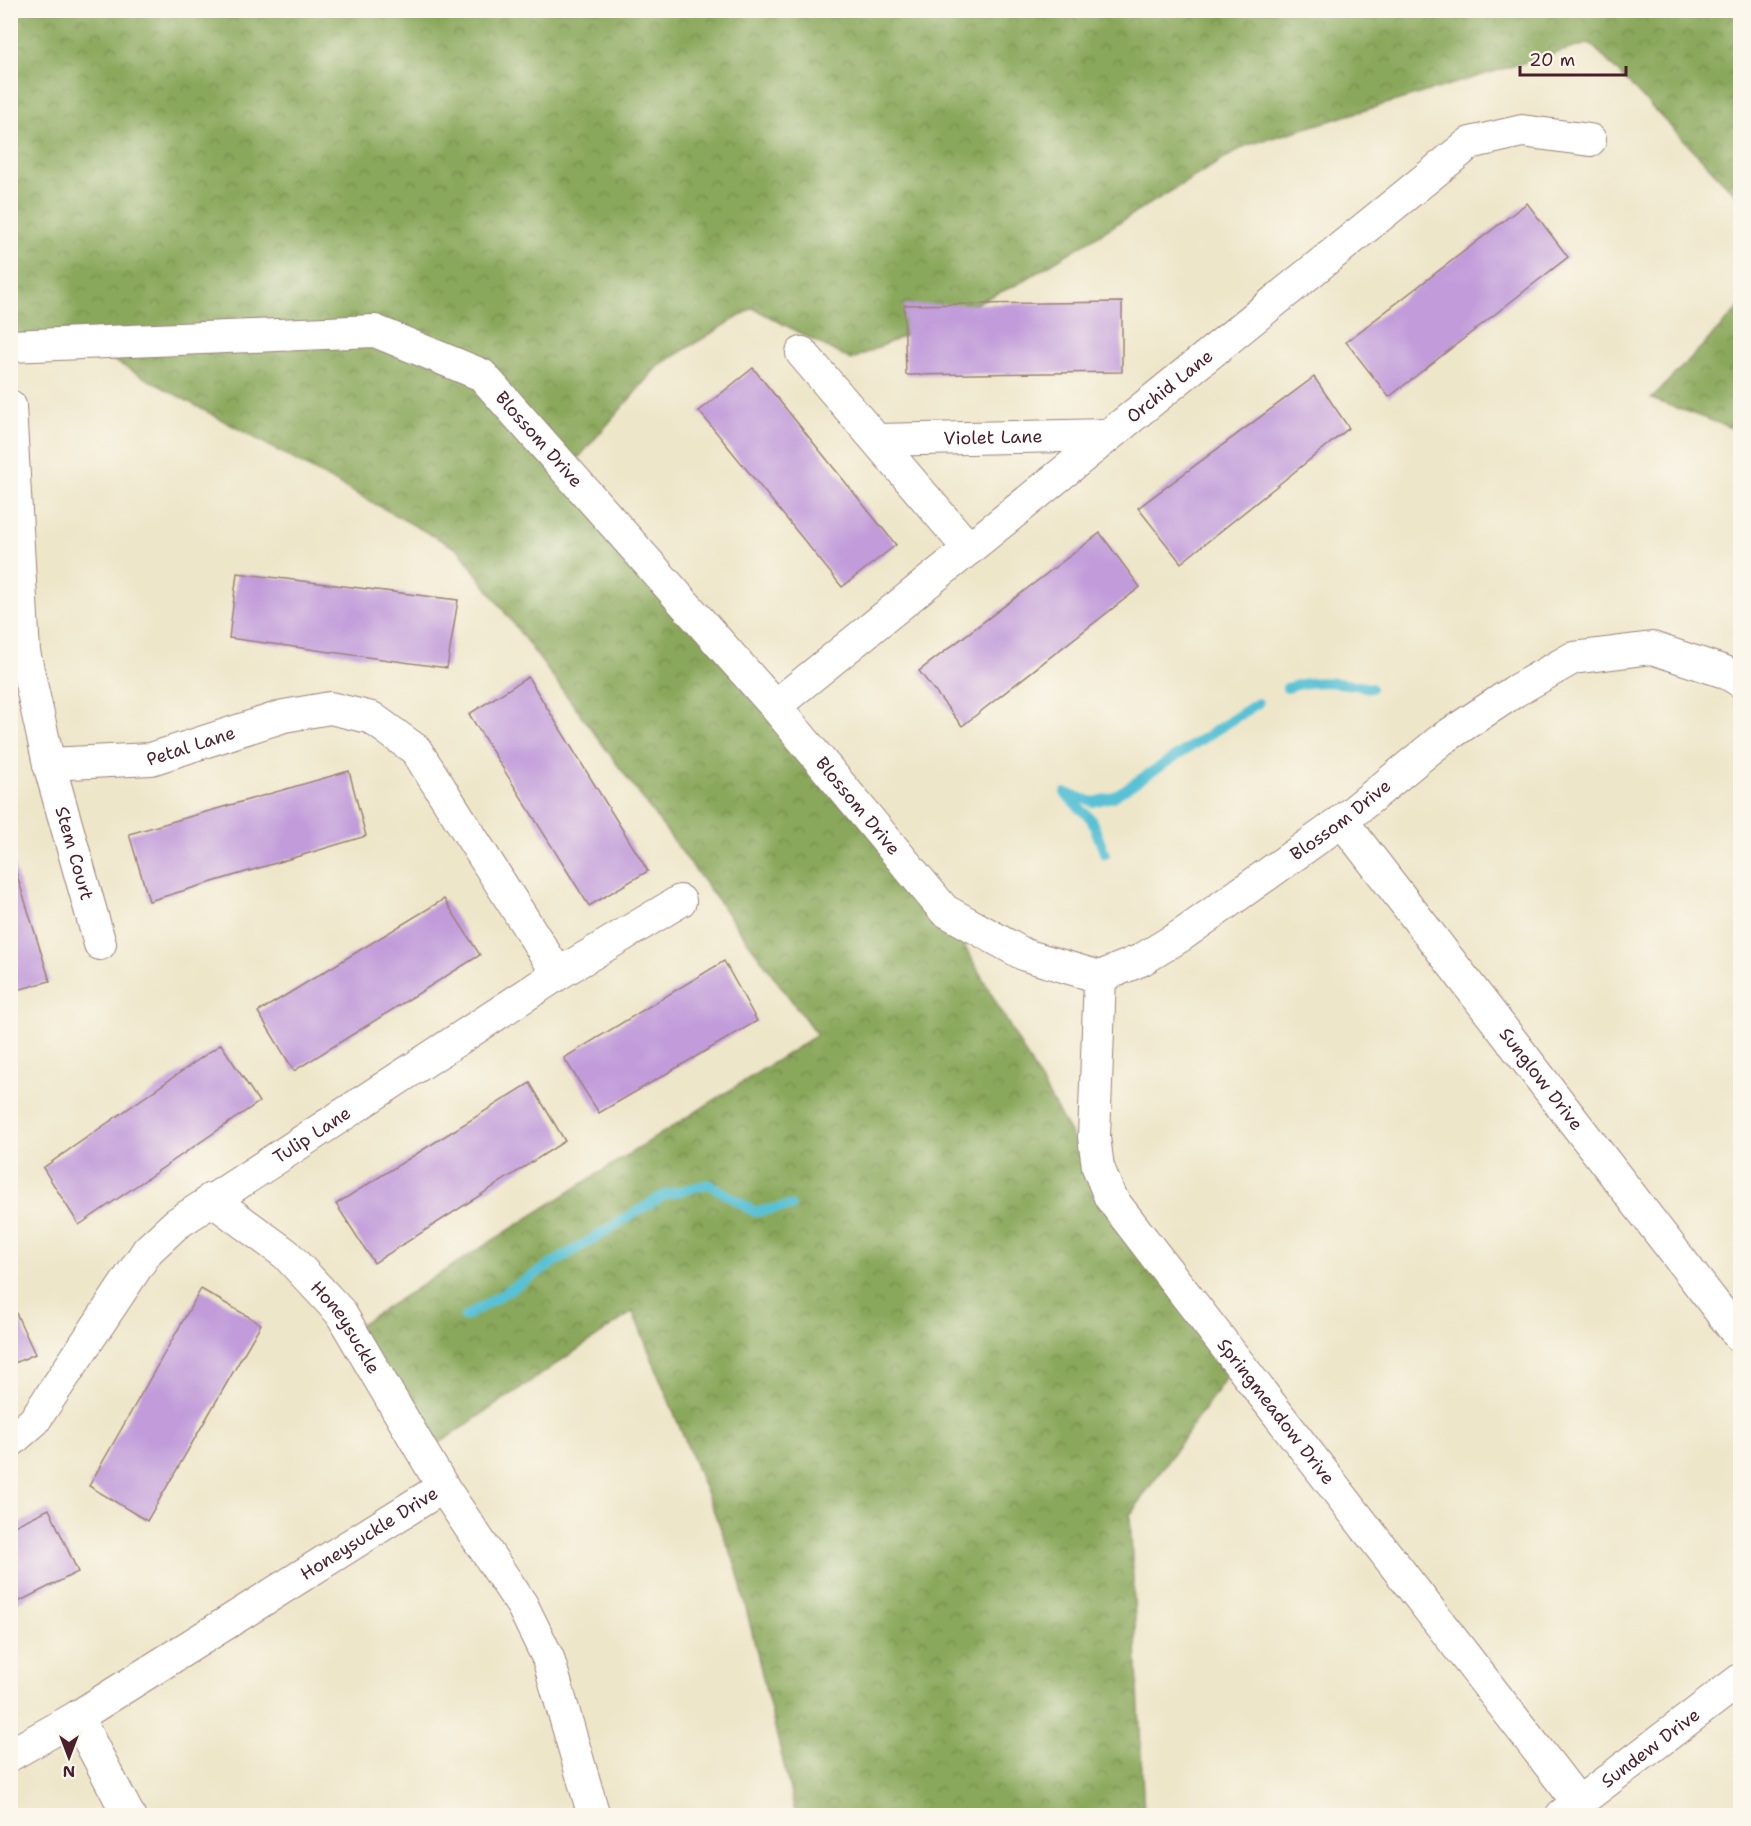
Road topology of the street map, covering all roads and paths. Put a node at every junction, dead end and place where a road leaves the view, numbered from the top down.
1 (1590, 140) dead end
2 (10, 346) edge
3 (802, 353) dead end
4 (10, 406) edge
5 (1108, 435) junction
6 (877, 440) junction
7 (969, 549) junction
8 (1740, 681) edge
9 (775, 706) junction
10 (49, 764) junction
11 (1342, 821) junction
12 (680, 901) dead end
13 (100, 944) dead end
14 (558, 974) junction
15 (1100, 976) junction
16 (211, 1199) junction
17 (1740, 1338) edge
18 (10, 1442) edge
19 (443, 1487) junction
20 (1740, 1680) edge
21 (76, 1717) junction
22 (10, 1755) edge
23 (1569, 1809) edge
24 (129, 1815) edge
25 (594, 1815) edge

1 - 5 street, Orchid Lane
2 - 9 street, Blossom Drive
3 - 6 street
4 - 10 street
5 - 6 street, Violet Lane
5 - 7 street, Orchid Lane
6 - 7 street
7 - 9 street, Orchid Lane
8 - 11 street, Blossom Drive
9 - 15 street, Blossom Drive
10 - 13 street, Stem Court
10 - 14 street, Petal Lane
11 - 15 street, Blossom Drive
11 - 17 street, Sunglow Drive
12 - 14 street, Tulip Lane
14 - 16 street, Tulip Lane
15 - 23 street, Springmeadow Drive
16 - 18 street, Tulip Lane
16 - 19 street, Honeysuckle
19 - 21 street, Honeysuckle Drive
19 - 25 street, Honeysuckle Drive
20 - 23 street, Sundew Drive
21 - 22 street, Honeysuckle Drive
21 - 24 street

